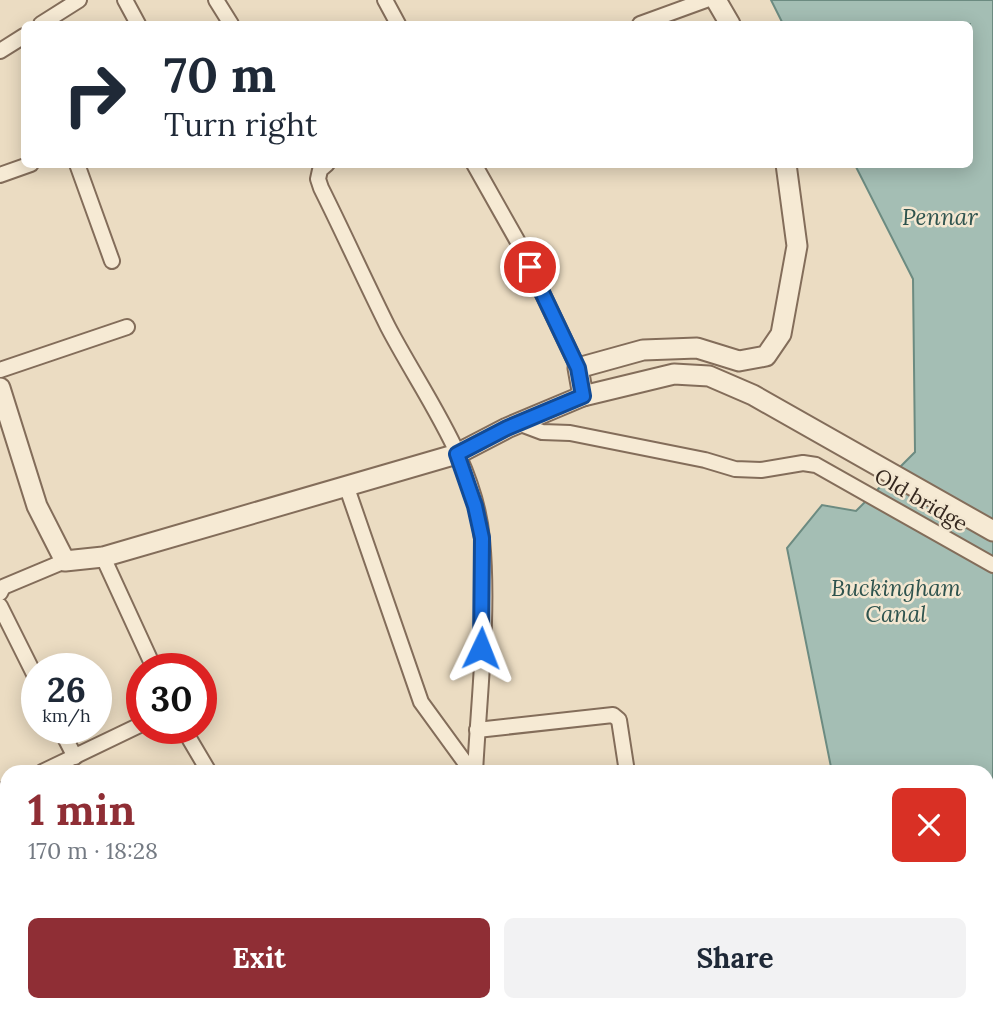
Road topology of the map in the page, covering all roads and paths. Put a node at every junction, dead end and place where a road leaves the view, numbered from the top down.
1 (79, 0) edge
2 (125, 0) edge
3 (216, 0) edge
4 (384, 0) edge
5 (706, 0) edge
6 (716, 0) edge
7 (46, 21) edge
8 (136, 21) edge
9 (228, 21) edge
10 (396, 21) edge
11 (648, 21) edge
12 (728, 21) edge
13 (21, 38) edge
14 (0, 51) edge
15 (21, 168) edge
16 (77, 168) edge
17 (321, 168) edge
18 (476, 168) edge
19 (787, 168) edge
20 (0, 175) edge
21 (112, 261) dead end
22 (127, 327) dead end
23 (578, 368) junction
24 (0, 370) edge
25 (0, 388) edge
26 (583, 396) junction
27 (518, 423) junction
28 (7, 430) edge
29 (457, 454) junction
30 (347, 488) junction
31 (993, 531) edge
32 (103, 557) junction
33 (65, 561) junction
34 (993, 565) edge
35 (0, 593) edge
36 (0, 606) edge
37 (24, 653) edge
38 (146, 653) edge
39 (477, 730) junction
40 (126, 732) edge
41 (68, 744) edge
42 (192, 744) edge
43 (75, 757) junction
44 (57, 765) edge
45 (205, 765) edge
46 (468, 765) edge
47 (474, 765) edge
48 (626, 765) edge

1 - 7 street
2 - 8 street
3 - 9 street
4 - 10 street
5 - 11 street
6 - 12 street
13 - 14 street
15 - 20 street
16 - 21 street
17 - 29 street
18 - 23 street
19 - 23 street
22 - 24 street
23 - 26 street
25 - 28 street
26 - 27 street
26 - 31 street
27 - 29 street
27 - 34 street, Old bridge
28 - 33 street
29 - 30 street
29 - 39 street
30 - 32 street
30 - 46 street
32 - 33 street
32 - 38 street
33 - 35 street
36 - 37 street
39 - 47 street
39 - 48 street
40 - 43 street
41 - 43 street
42 - 45 street
43 - 44 street

